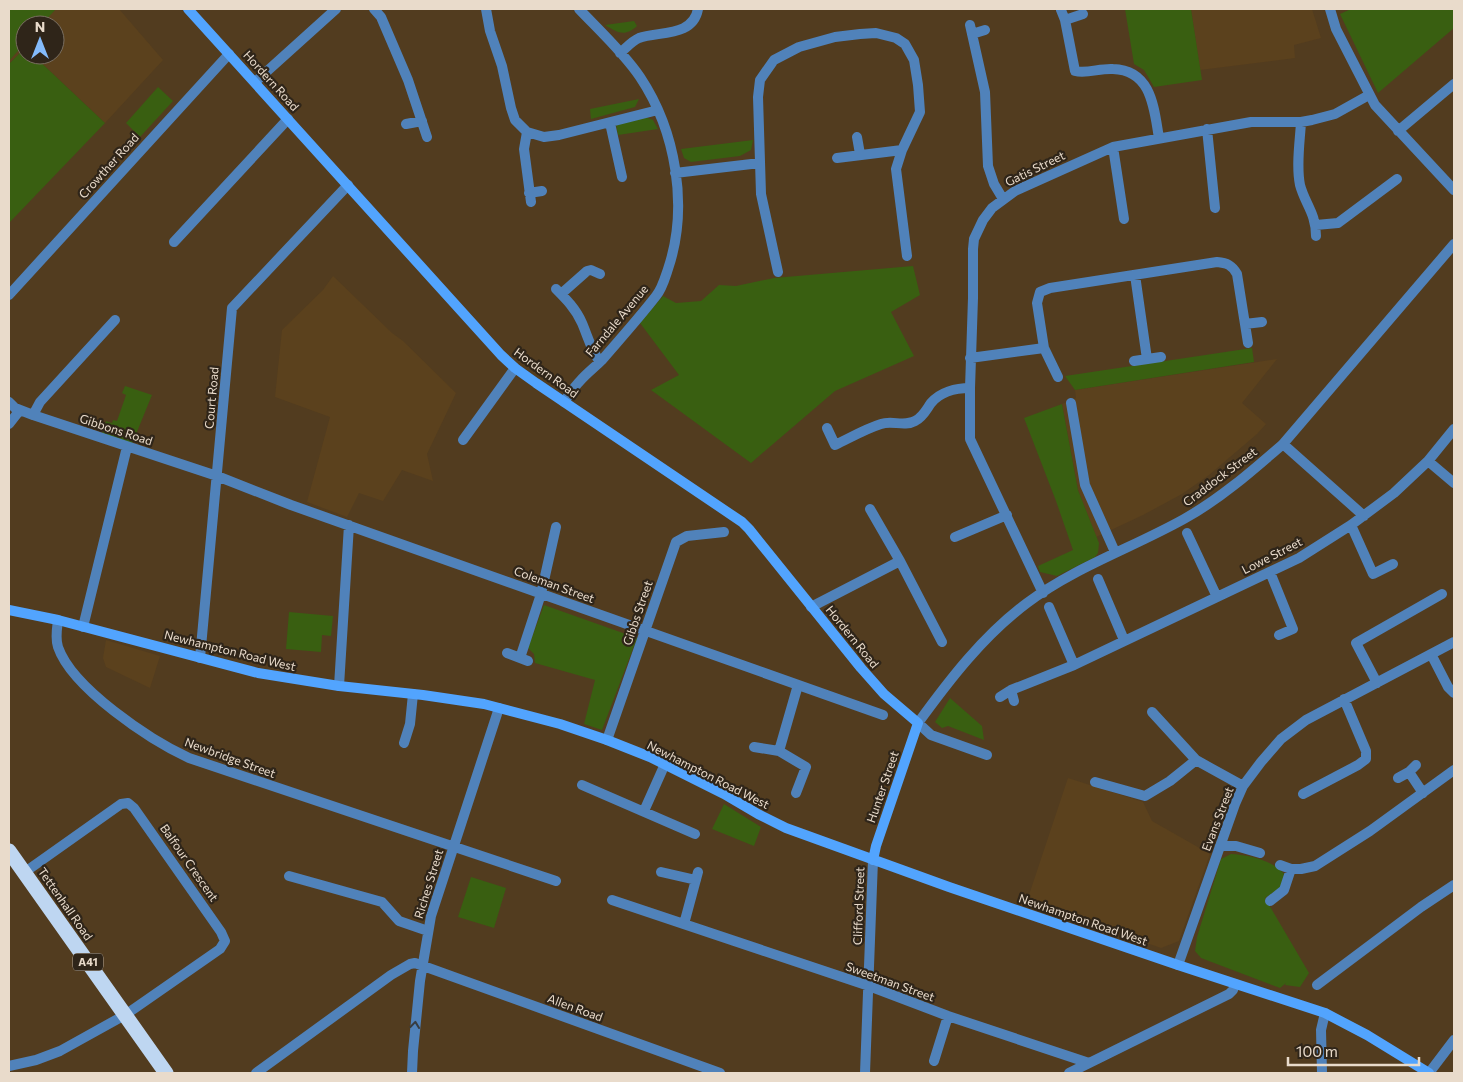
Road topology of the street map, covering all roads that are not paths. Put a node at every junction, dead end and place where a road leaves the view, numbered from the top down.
1 (188, 9) edge
2 (336, 9) edge
3 (374, 9) edge
4 (486, 9) edge
5 (579, 9) edge
6 (698, 9) edge
7 (1330, 9) edge
8 (1061, 10) edge
9 (1082, 14) dead end
10 (1065, 20) junction
11 (985, 30) dead end
12 (620, 52) junction
13 (229, 54) junction
14 (255, 82) junction
15 (1454, 84) edge
16 (1369, 95) junction
17 (658, 110) junction
18 (288, 119) junction
19 (422, 120) junction
20 (1301, 122) junction
21 (610, 123) junction
22 (406, 124) dead end
23 (1207, 129) junction
24 (1398, 131) junction
25 (527, 132) junction
26 (427, 137) dead end
27 (857, 137) dead end
28 (1159, 138) junction
29 (1113, 147) junction
30 (902, 150) junction
31 (860, 154) junction
32 (837, 158) dead end
33 (760, 163) junction
34 (676, 173) junction
35 (622, 177) dead end
36 (1396, 179) dead end
37 (348, 185) junction
38 (1454, 190) edge
39 (542, 192) dead end
40 (1003, 199) junction
41 (1215, 208) dead end
42 (1124, 219) dead end
43 (1316, 226) junction
44 (1316, 236) dead end
45 (174, 242) dead end
46 (1454, 244) edge
47 (907, 256) dead end
48 (778, 272) dead end
49 (600, 274) dead end
50 (1135, 275) junction
51 (9, 295) edge
52 (115, 320) dead end
53 (1262, 322) dead end
54 (1245, 324) junction
55 (1248, 343) dead end
56 (1044, 348) junction
57 (1161, 357) dead end
58 (970, 358) junction
59 (1147, 359) junction
60 (1134, 360) dead end
61 (600, 362) junction
62 (515, 368) junction
63 (1058, 377) dead end
64 (970, 388) junction
65 (9, 402) edge
66 (564, 402) junction
67 (1070, 403) dead end
68 (20, 410) junction
69 (33, 415) junction
70 (9, 424) edge
71 (827, 428) dead end
72 (1454, 429) edge
73 (463, 440) dead end
74 (1283, 444) junction
75 (128, 447) junction
76 (1428, 461) junction
77 (217, 476) junction
78 (1454, 483) edge
79 (870, 510) dead end
80 (1007, 516) junction
81 (1364, 516) junction
82 (349, 525) junction
83 (1351, 525) junction
84 (556, 527) dead end
85 (724, 532) dead end
86 (1187, 534) dead end
87 (955, 537) dead end
88 (1115, 552) junction
89 (900, 561) junction
90 (1393, 564) dead end
91 (1270, 572) junction
92 (1098, 579) dead end
93 (1043, 593) junction
94 (541, 594) junction
95 (1442, 594) dead end
96 (1217, 597) junction
97 (811, 607) junction
98 (1049, 607) dead end
99 (9, 610) edge
100 (58, 620) junction
101 (83, 627) junction
102 (645, 631) junction
103 (1279, 635) dead end
104 (1124, 640) junction
105 (942, 642) dead end
106 (1454, 642) edge
107 (507, 653) dead end
108 (1431, 654) junction
109 (200, 658) junction
110 (1074, 665) junction
111 (1376, 683) junction
112 (798, 685) junction
113 (338, 686) junction
114 (1454, 693) edge
115 (413, 694) junction
116 (1000, 697) dead end
117 (1344, 699) junction
118 (499, 708) junction
119 (1152, 712) dead end
120 (883, 715) dead end
121 (918, 723) junction
122 (607, 740) junction
123 (404, 743) dead end
124 (754, 747) dead end
125 (779, 751) junction
126 (987, 755) dead end
127 (1196, 760) junction
128 (665, 764) junction
129 (1454, 770) edge
130 (1398, 778) dead end
131 (1095, 782) dead end
132 (582, 785) dead end
133 (1243, 786) junction
134 (796, 793) dead end
135 (1423, 793) junction
136 (1302, 794) dead end
137 (644, 811) junction
138 (695, 834) dead end
139 (1220, 846) junction
140 (454, 848) junction
141 (9, 851) edge
142 (1260, 853) dead end
143 (873, 860) junction
144 (1280, 865) dead end
145 (1291, 869) junction
146 (25, 872) junction
147 (662, 872) dead end
148 (289, 876) dead end
149 (556, 881) dead end
150 (1454, 885) edge
151 (612, 900) dead end
152 (1270, 901) dead end
153 (684, 924) junction
154 (428, 931) junction
155 (422, 965) junction
156 (1178, 965) junction
157 (1235, 984) junction
158 (1317, 985) dead end
159 (868, 986) junction
160 (1325, 1013) junction
161 (125, 1015) junction
162 (948, 1016) junction
163 (1454, 1040) edge
164 (934, 1061) dead end
165 (1089, 1063) junction
166 (9, 1066) edge
167 (166, 1073) edge
168 (256, 1073) edge
169 (412, 1073) edge
170 (720, 1073) edge
171 (865, 1073) edge
172 (1069, 1073) edge
173 (1322, 1073) edge
174 (1429, 1073) edge

1 - 13 street, Hordern Road
2 - 14 street
3 - 19 street
4 - 25 street
5 - 12 street, Farndale Avenue
6 - 12 street
7 - 16 street
8 - 10 street
9 - 10 street
10 - 28 street
11 - 40 street
12 - 17 street, Farndale Avenue
13 - 14 street, Hordern Road
13 - 51 street, Crowther Road
14 - 18 street, Hordern Road
15 - 24 street
16 - 20 street, Gatis Street
16 - 24 street
17 - 21 street
17 - 34 street, Farndale Avenue
18 - 37 street, Hordern Road
18 - 45 street
19 - 22 street
19 - 26 street
20 - 23 street, Gatis Street
20 - 43 street
21 - 25 street
21 - 35 street
23 - 28 street, Gatis Street
23 - 41 street
24 - 38 street
25 - 39 street
27 - 31 street
28 - 29 street, Gatis Street
29 - 40 street, Gatis Street
29 - 42 street
30 - 31 street
30 - 33 street
30 - 47 street
31 - 32 street
33 - 34 street
33 - 48 street
34 - 61 street, Farndale Avenue
36 - 43 street
37 - 62 street, Hordern Road
37 - 77 street, Court Road
40 - 58 street, Gatis Street
43 - 44 street
46 - 74 street, Craddock Street
49 - 61 street
50 - 54 street
50 - 56 street
50 - 59 street
52 - 69 street
53 - 54 street
54 - 55 street
56 - 58 street
56 - 63 street
57 - 59 street
58 - 64 street, Gatis Street
59 - 60 street
61 - 66 street, Farndale Avenue
62 - 66 street, Hordern Road
62 - 73 street
64 - 71 street
64 - 80 street, Gatis Street
65 - 68 street, Gibbons Road
66 - 97 street, Hordern Road
67 - 88 street
68 - 69 street, Gibbons Road
68 - 70 street
69 - 75 street, Gibbons Road
72 - 76 street, Lowe Street
74 - 81 street
74 - 88 street, Craddock Street
75 - 77 street, Gibbons Road
75 - 101 street
76 - 78 street
76 - 81 street, Lowe Street
77 - 82 street, Coleman Street
77 - 109 street, Court Road
79 - 89 street
80 - 87 street
80 - 93 street, Gatis Street
81 - 83 street, Lowe Street
82 - 94 street, Coleman Street
82 - 113 street
83 - 90 street
83 - 91 street, Lowe Street
84 - 94 street
85 - 102 street, Gibbs Street
86 - 96 street
88 - 93 street, Craddock Street
89 - 97 street
89 - 105 street
91 - 96 street, Lowe Street
91 - 103 street
92 - 104 street
93 - 121 street, Craddock Street
94 - 102 street, Coleman Street
94 - 107 street
95 - 111 street
96 - 104 street, Lowe Street
97 - 121 street, Hordern Road
98 - 110 street
99 - 100 street, Newhampton Road West
100 - 101 street, Newhampton Road West
100 - 140 street, Newbridge Street
101 - 109 street, Newhampton Road West
102 - 112 street, Coleman Street
102 - 122 street, Gibbs Street
104 - 110 street, Lowe Street
106 - 108 street, Evans Street
108 - 111 street, Evans Street
108 - 114 street
109 - 113 street, Newhampton Road West
110 - 116 street, Lowe Street
111 - 117 street, Evans Street
112 - 120 street, Coleman Street
112 - 125 street
113 - 115 street, Newhampton Road West
115 - 118 street, Newhampton Road West
115 - 123 street
117 - 133 street, Evans Street
117 - 136 street
118 - 122 street, Newhampton Road West
118 - 140 street, Riches Street
119 - 127 street
121 - 126 street
121 - 143 street, Hunter Street
122 - 128 street, Newhampton Road West
124 - 125 street
125 - 134 street
127 - 131 street
127 - 133 street
128 - 137 street
128 - 143 street, Newhampton Road West
129 - 135 street
130 - 135 street
132 - 137 street
133 - 139 street, Evans Street
135 - 145 street
137 - 138 street
139 - 142 street
139 - 156 street, Evans Street
140 - 149 street
140 - 154 street, Riches Street
141 - 146 highway, Tettenhall Road / A41
143 - 156 street, Newhampton Road West
143 - 159 street, Clifford Street
144 - 145 street
145 - 152 street
146 - 161 highway, Tettenhall Road / A41
146 - 161 street, Balfour Crescent
147 - 153 street
148 - 154 street
150 - 158 street
151 - 153 street, Sweetman Street
153 - 159 street, Sweetman Street
154 - 155 street, Riches Street
155 - 168 street
169 -> 155 street, Riches Street
155 - 170 street, Allen Road
156 - 157 street, Newhampton Road West
157 - 160 street, Newhampton Road West
157 - 165 street
159 - 162 street, Sweetman Street
159 - 171 street, Clifford Street
160 - 173 street
160 - 174 street, Newhampton Road West
161 - 166 street
161 - 167 highway, Tettenhall Road / A41
162 - 164 street
162 - 165 street, Sweetman Street
163 - 174 street
165 - 172 street

